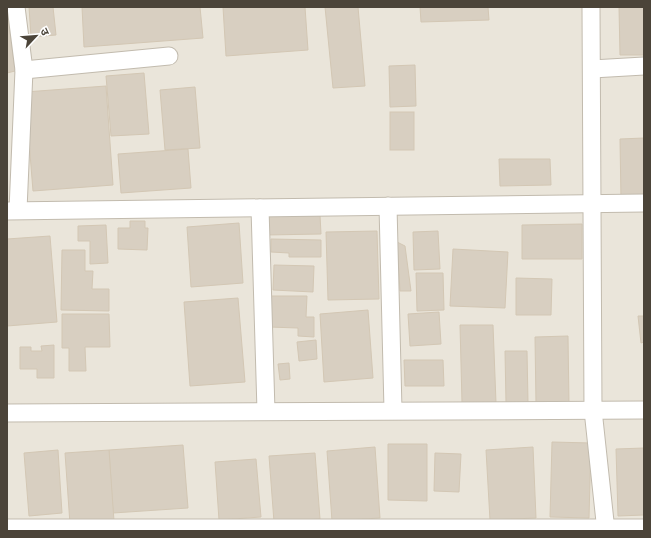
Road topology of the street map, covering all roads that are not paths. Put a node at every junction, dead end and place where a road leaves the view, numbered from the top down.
1 (16, 7) edge
2 (591, 7) edge
3 (169, 56) dead end
4 (644, 66) edge
5 (592, 69) junction
6 (24, 70) junction
7 (592, 203) junction
8 (644, 203) edge
9 (388, 206) junction
10 (260, 208) junction
11 (13, 210) edge
12 (393, 410) junction
13 (593, 410) junction
14 (644, 410) edge
15 (266, 411) junction
16 (7, 413) edge
17 (7, 528) edge
18 (644, 528) edge
19 (606, 530) edge

1 - 6 street
2 - 5 street
3 - 6 street
4 - 5 street
5 - 7 street
6 - 11 street
7 - 8 street
7 - 9 street
7 - 13 street
9 - 10 street
9 - 12 street
10 - 11 street
10 - 15 street
12 - 13 street
12 - 15 street
13 - 14 street
13 - 19 street
15 - 16 street
17 - 19 street
18 - 19 street

